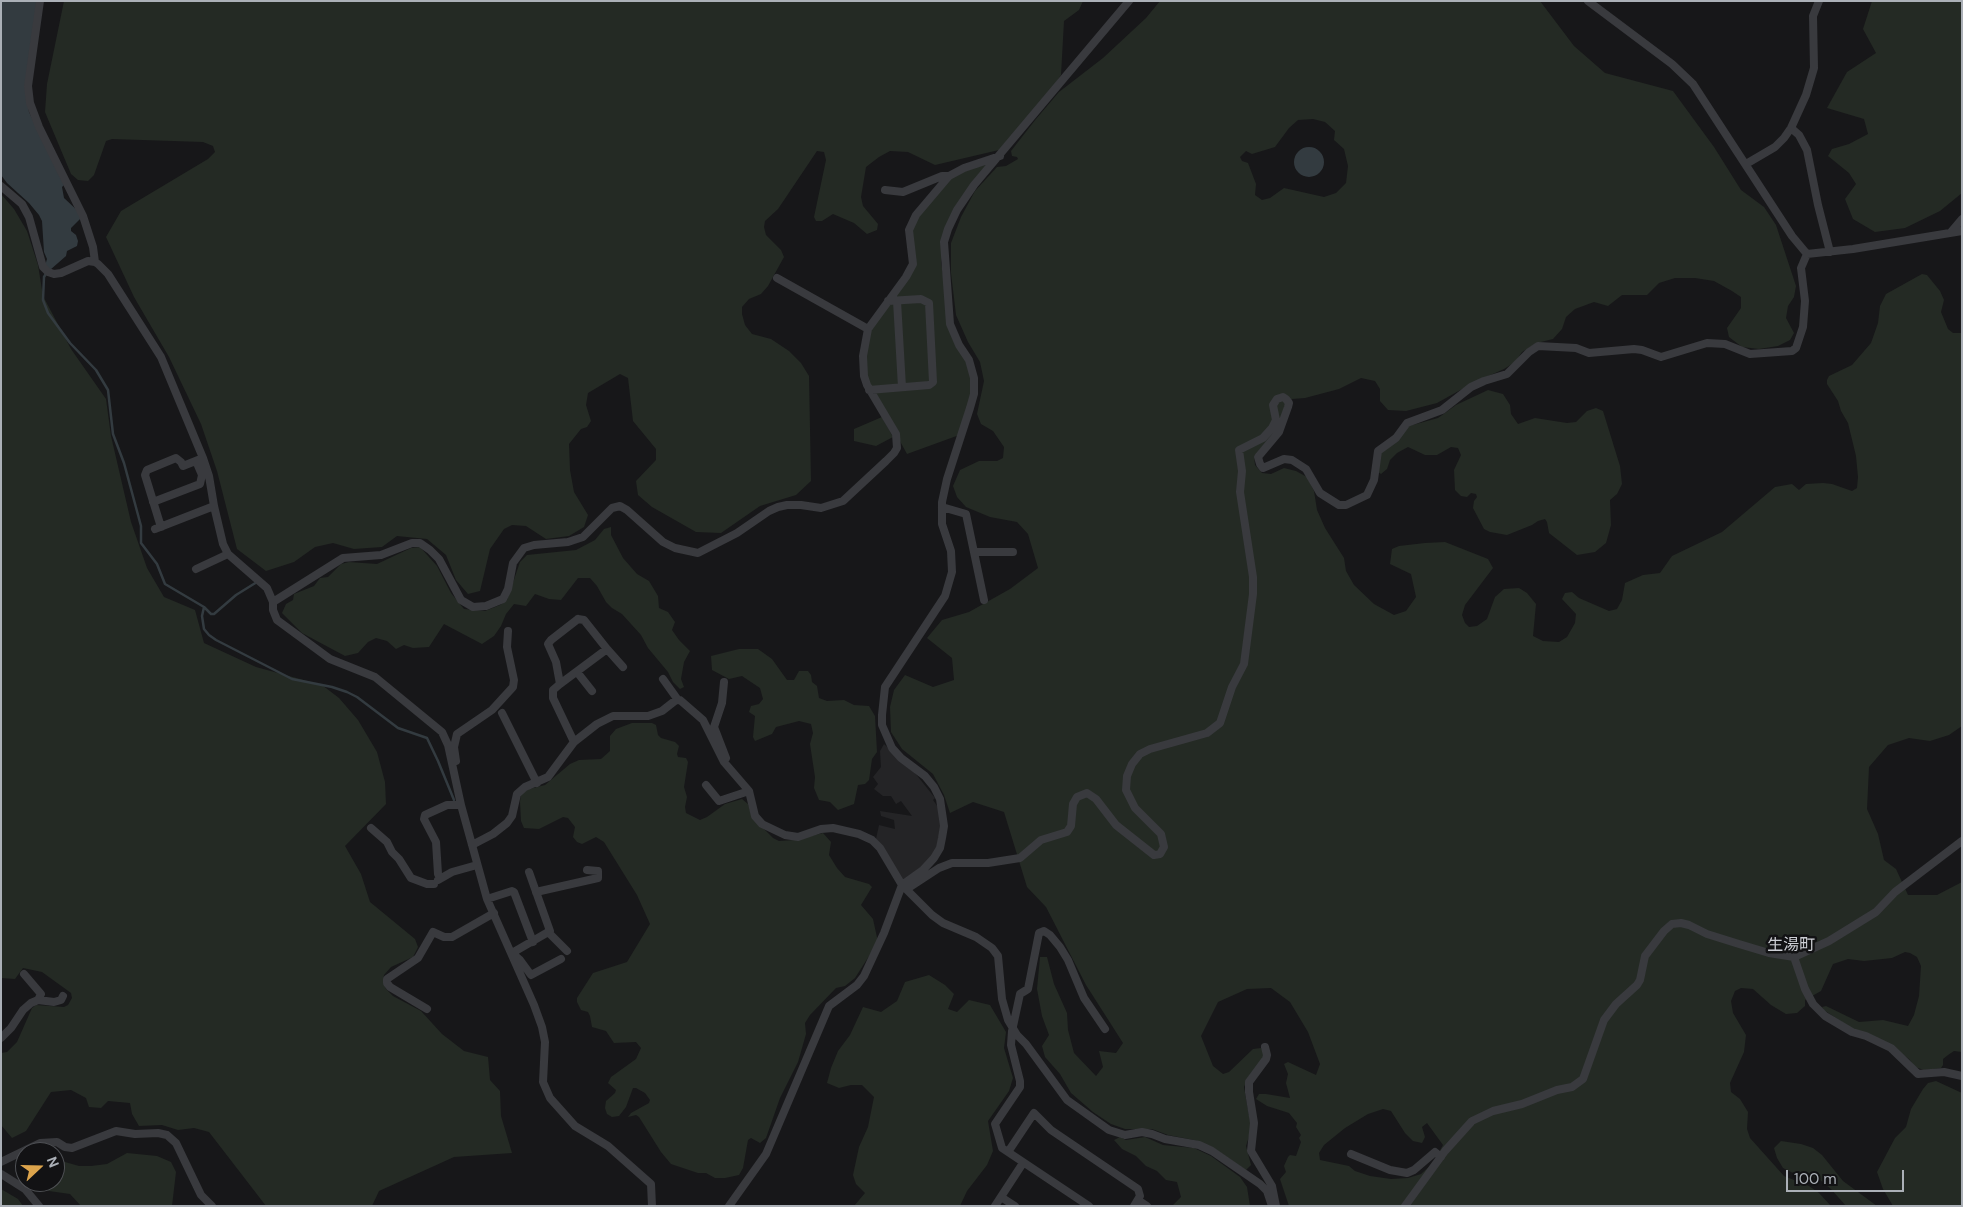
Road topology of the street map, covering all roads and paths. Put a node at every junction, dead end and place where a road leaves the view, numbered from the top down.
1 (40, 1) edge
2 (1129, 1) edge
3 (1588, 1) edge
4 (1819, 1) edge
5 (1791, 128) junction
6 (1000, 156) junction
7 (1746, 164) junction
8 (949, 176) junction
9 (1, 186) edge
10 (885, 190) dead end
11 (1962, 219) edge
12 (1962, 231) edge
13 (1951, 232) junction
14 (1830, 252) junction
15 (1807, 254) junction
16 (95, 262) junction
17 (778, 278) dead end
18 (888, 301) junction
19 (898, 301) junction
20 (868, 329) junction
21 (902, 387) junction
22 (869, 390) junction
23 (200, 459) junction
24 (153, 502) junction
25 (214, 506) junction
26 (942, 507) junction
27 (974, 552) junction
28 (1014, 552) dead end
29 (228, 554) junction
30 (196, 569) dead end
31 (984, 600) dead end
32 (273, 602) junction
33 (508, 632) dead end
34 (607, 649) junction
35 (623, 667) dead end
36 (576, 672) junction
37 (663, 679) dead end
38 (724, 682) dead end
39 (560, 684) junction
40 (592, 691) dead end
41 (678, 700) junction
42 (502, 713) dead end
43 (574, 742) junction
44 (728, 767) junction
45 (453, 771) junction
46 (536, 783) junction
47 (706, 785) dead end
48 (749, 791) junction
49 (461, 804) junction
50 (371, 828) dead end
51 (1962, 841) edge
52 (472, 845) junction
53 (477, 865) junction
54 (588, 870) dead end
55 (529, 872) dead end
56 (440, 878) junction
57 (902, 885) junction
58 (536, 892) junction
59 (487, 899) junction
60 (494, 913) junction
61 (549, 933) junction
62 (533, 942) junction
63 (567, 951) dead end
64 (512, 953) junction
65 (1794, 957) junction
66 (561, 959) dead end
67 (24, 974) dead end
68 (63, 996) dead end
69 (38, 1000) junction
70 (427, 1009) dead end
71 (1013, 1028) junction
72 (1105, 1029) dead end
73 (1, 1038) edge
74 (1265, 1047) dead end
75 (1962, 1076) edge
76 (1008, 1152) junction
77 (1351, 1154) dead end
78 (1441, 1157) junction
79 (1, 1162) edge
80 (1023, 1163) junction
81 (1, 1174) edge
82 (1001, 1197) junction
83 (1136, 1203) edge
84 (39, 1206) edge
85 (212, 1206) edge
86 (652, 1206) edge
87 (729, 1206) edge
88 (995, 1206) edge
89 (1015, 1206) edge
90 (1089, 1206) edge
91 (1147, 1206) edge
92 (1272, 1206) edge
93 (1276, 1206) edge
94 (1405, 1206) edge

1 - 16 street
2 - 6 street
3 - 7 street
4 - 5 street
5 - 7 street
5 - 14 street
6 - 8 street
6 - 26 street
7 - 15 street
8 - 10 street
8 - 18 street
9 - 16 street
11 - 13 street
12 - 13 street
13 - 14 street
14 - 15 street
15 - 57 street
16 - 23 street
17 - 20 street
18 - 19 street
18 - 20 street
19 - 21 street
19 - 21 street
20 - 22 street
21 - 22 street
22 - 32 street
23 - 24 street
23 - 24 street
23 - 25 street
24 - 25 street
25 - 29 street
26 - 27 street
26 - 57 street
27 - 28 street
27 - 31 street
29 - 30 street
29 - 32 street
32 - 45 street
33 - 45 street
34 - 35 street
34 - 36 street
34 - 39 street
36 - 39 street
36 - 40 street
37 - 41 street
38 - 44 street
39 - 43 street
41 - 43 street
41 - 44 street
42 - 46 street
43 - 46 street
44 - 48 street
45 - 49 street
46 - 52 street
47 - 48 street
48 - 57 street
49 - 52 street
49 - 56 street
50 - 56 street
51 - 65 street
52 - 53 street
53 - 56 street
53 - 59 street
54 - 58 street
55 - 58 street
57 - 71 street
57 - 87 street
58 - 61 street
59 - 60 street
59 - 62 street
60 - 64 street
60 - 70 street
61 - 62 street
61 - 63 street
62 - 64 street
64 - 66 street
64 - 86 street
65 - 75 street
65 - 78 street
67 - 69 street
68 - 69 street
69 - 73 street
71 - 72 street
71 - 76 street
71 - 92 street
74 - 93 street
76 - 80 street
76 - 83 street
77 - 78 street
78 - 94 street
79 - 85 street
80 - 82 street
80 - 90 street
81 - 84 street
82 - 88 street
82 - 89 street
83 - 91 street

